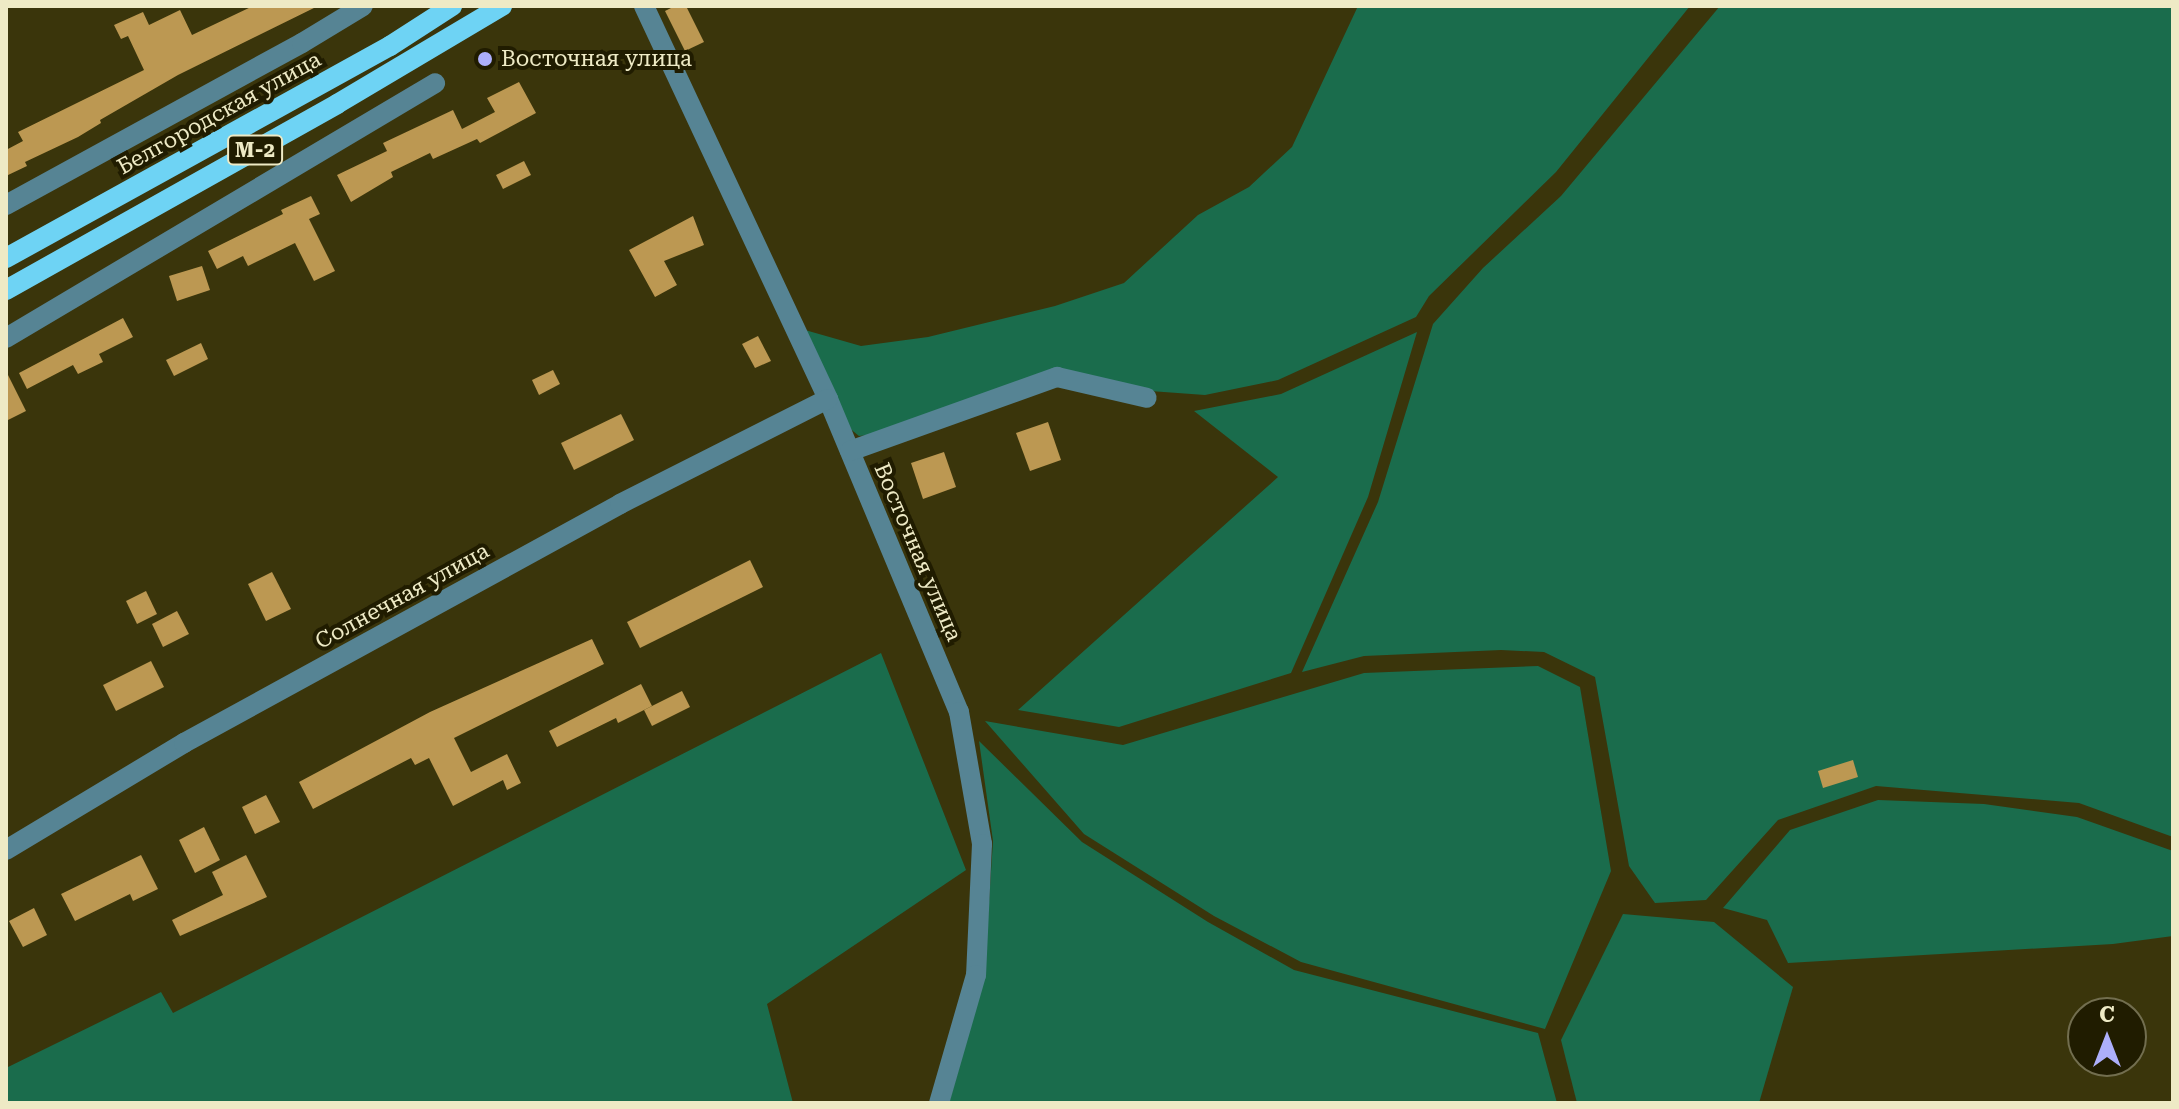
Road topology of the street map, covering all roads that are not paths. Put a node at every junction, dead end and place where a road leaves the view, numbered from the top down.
1 (363, 6) edge
2 (452, 6) edge
3 (502, 6) edge
4 (644, 6) edge
5 (435, 83) dead end
6 (6, 205) edge
7 (6, 258) edge
8 (6, 290) edge
9 (6, 338) edge
10 (1147, 398) dead end
11 (828, 399) junction
12 (850, 451) junction
13 (6, 850) edge
14 (939, 1103) edge

1 - 6 street
2 - 7 main road, Белгородская улица / М-2
3 - 8 main road, М-2
4 - 11 street, Восточная улица
5 - 9 street
10 - 12 street
11 - 12 street, Восточная улица
11 - 13 street, Солнечная улица
12 - 14 street, Восточная улица

